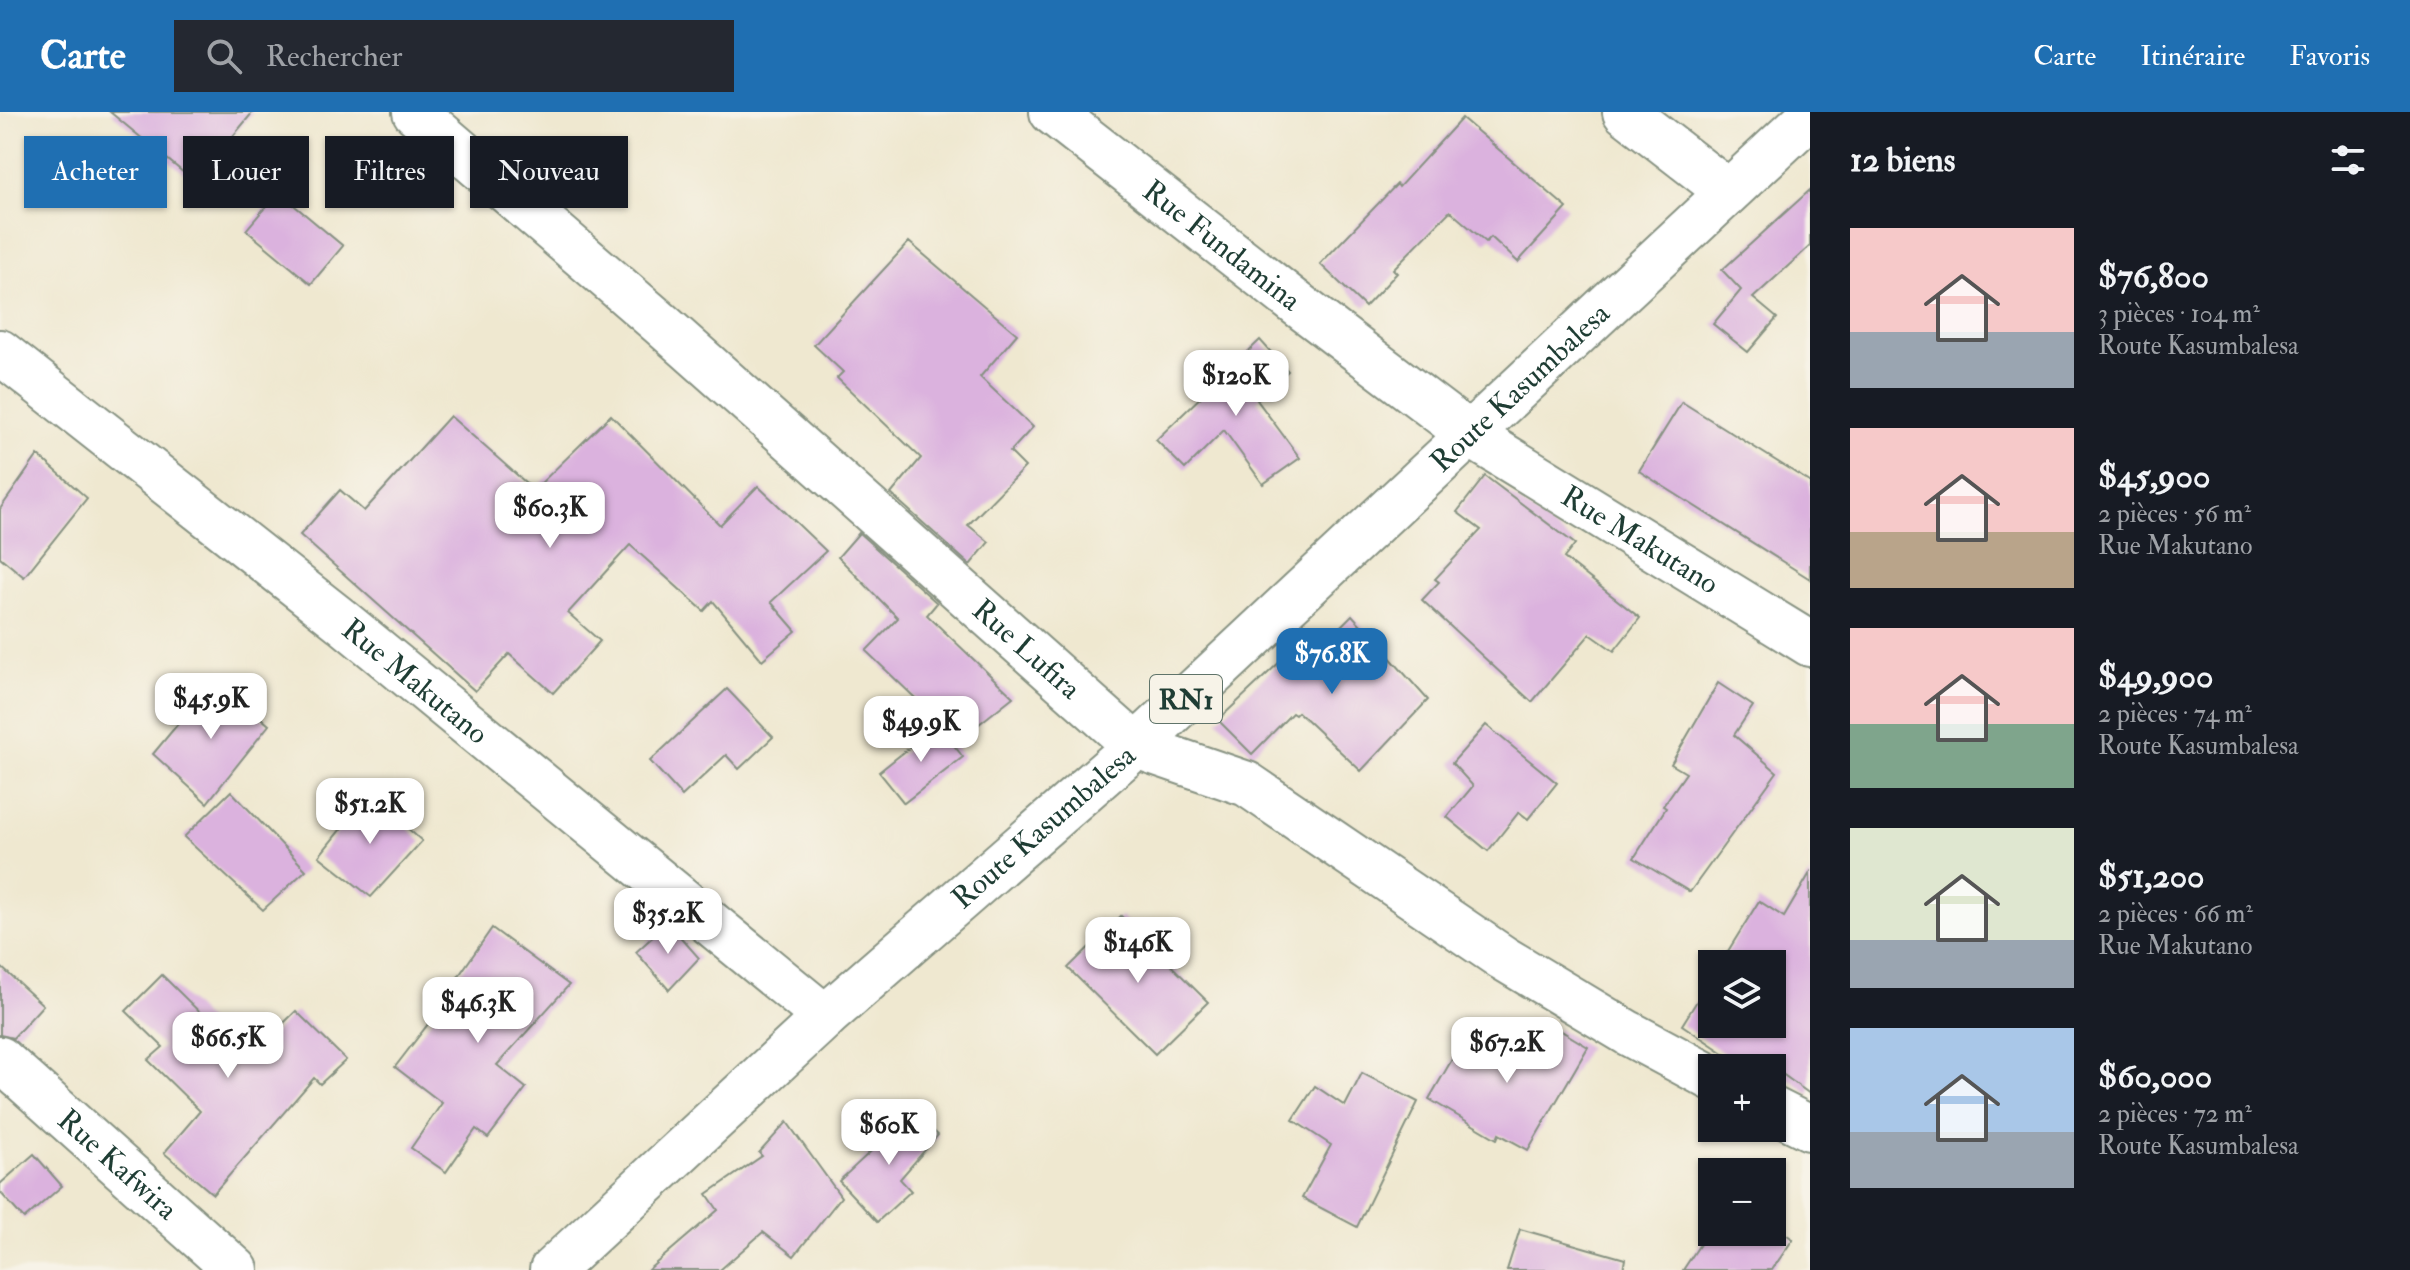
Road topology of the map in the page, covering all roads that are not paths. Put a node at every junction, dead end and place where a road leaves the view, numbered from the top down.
1 (415, 112) edge
2 (1052, 112) edge
3 (1625, 112) edge
4 (1806, 127) edge
5 (1727, 191) junction
6 (0, 352) edge
7 (1470, 435) junction
8 (1810, 644) edge
9 (1136, 746) junction
10 (825, 1017) junction
11 (0, 1059) edge
12 (1698, 1070) edge
13 (1786, 1116) edge
14 (1810, 1128) edge
15 (236, 1270) edge
16 (552, 1270) edge

1 - 9 main road, Rue Lufira
2 - 7 main road, Rue Fundamina
3 - 5 main road
4 - 5 main road, Route Kasumbalesa / RN1
5 - 7 main road, Route Kasumbalesa / RN1
6 - 10 main road, Rue Makutano
7 - 8 main road, Rue Makutano
7 - 9 main road, Route Kasumbalesa / RN1
9 - 10 main road, Route Kasumbalesa / RN1
9 - 12 main road, Rue Lufira
10 - 16 main road, Route Kasumbalesa / RN1
11 - 15 main road, Rue Kafwira
13 - 14 main road

